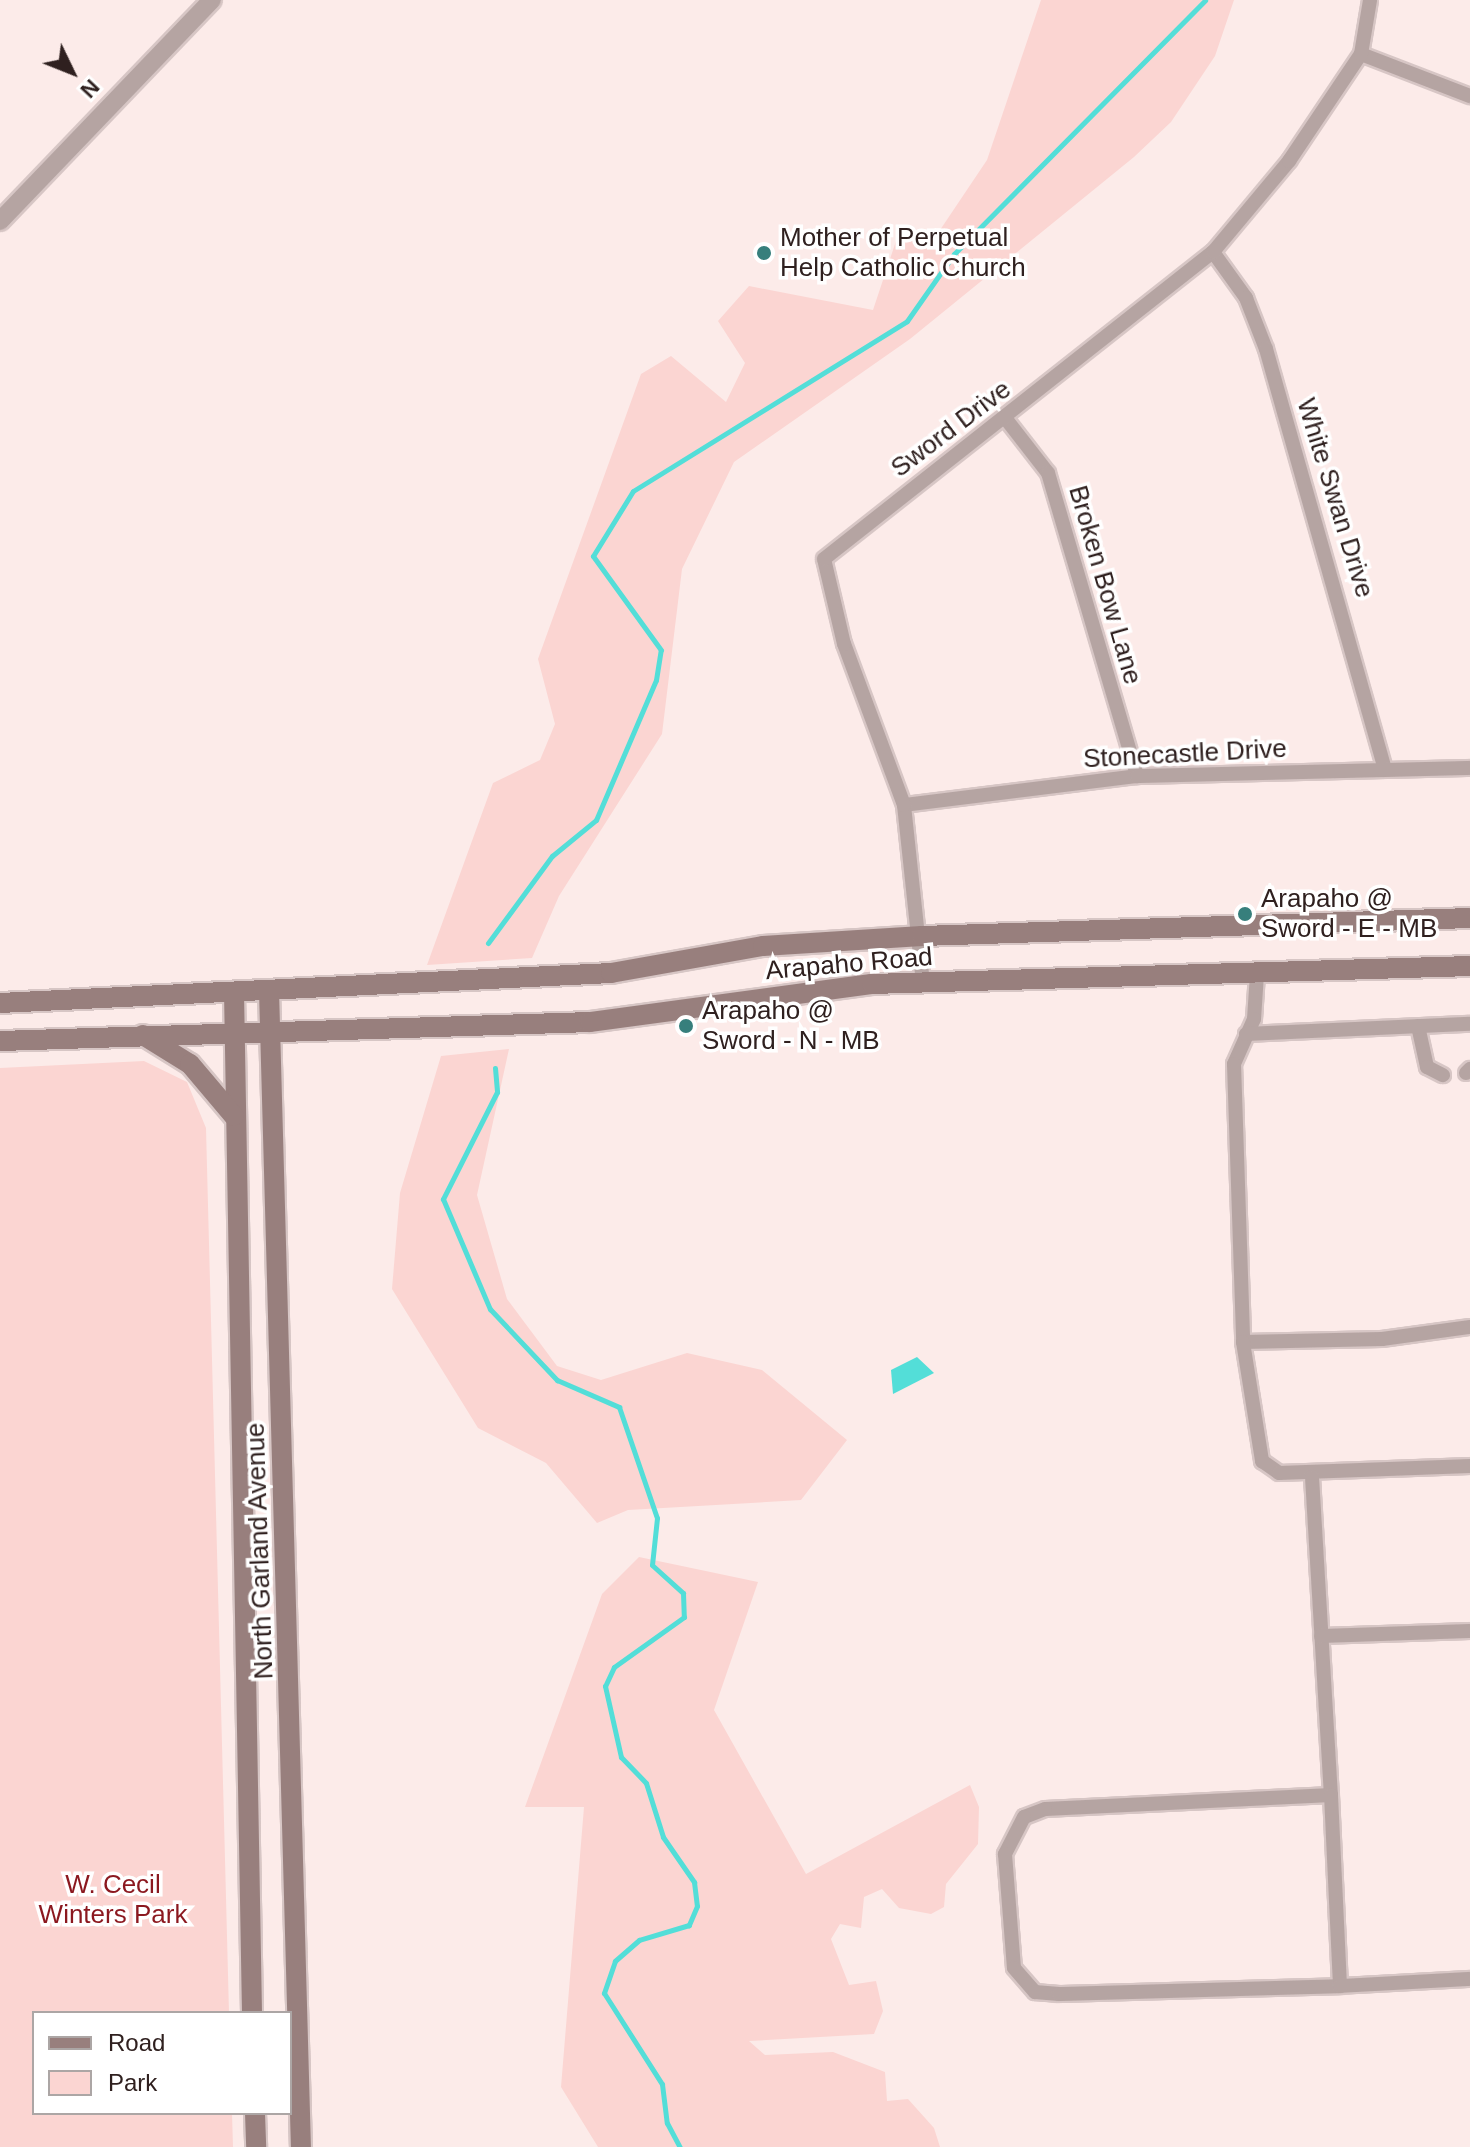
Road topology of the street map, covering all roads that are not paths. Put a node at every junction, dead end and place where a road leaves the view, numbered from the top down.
1 (212, 0) edge
2 (1370, 0) edge
3 (1361, 54) junction
4 (1470, 96) edge
5 (0, 221) edge
6 (1213, 252) junction
7 (1006, 419) junction
8 (1470, 768) edge
9 (1385, 770) junction
10 (1137, 776) junction
11 (904, 805) junction
12 (1470, 918) edge
13 (922, 936) junction
14 (1470, 966) edge
15 (1257, 974) junction
16 (923, 983) junction
17 (269, 990) junction
18 (234, 992) junction
19 (0, 1003) edge
20 (1470, 1024) edge
21 (1418, 1026) junction
22 (234, 1031) junction
23 (271, 1031) junction
24 (1246, 1034) junction
25 (143, 1035) junction
26 (0, 1041) edge
27 (1443, 1075) dead end
28 (234, 1116) junction
29 (1470, 1327) edge
30 (1243, 1342) junction
31 (1470, 1466) edge
32 (1312, 1477) junction
33 (1470, 1631) edge
34 (1321, 1636) junction
35 (1331, 1795) junction
36 (1470, 1979) edge
37 (1340, 1986) junction
38 (252, 2011) edge
39 (255, 2115) edge
40 (256, 2147) edge
41 (301, 2147) edge

1 - 5 street
2 - 3 street, Sword Drive
3 - 4 street
3 - 6 street, Sword Drive
6 - 7 street, Sword Drive
6 - 9 street, White Swan Drive
7 - 10 street, Broken Bow Lane
7 - 11 street, Sword Drive
8 - 9 street, Stonecastle Drive
9 - 10 street, Stonecastle Drive
10 - 11 street, Stonecastle Drive
11 - 13 street, Sword Drive
12 - 13 main road, Arapaho Road
13 - 16 street, Sword Drive
13 - 17 main road, Arapaho Road
14 - 15 main road, Arapaho Road
15 - 16 main road, Arapaho Road
15 - 24 street
16 - 23 main road, Arapaho Road
17 - 18 main road
17 - 23 main road, North Garland Avenue
18 - 19 main road
18 - 22 main road, North Garland Avenue
20 - 21 street
21 - 24 street
21 - 27 street
22 - 23 main road, Arapaho Road
22 - 25 main road
22 - 28 main road, North Garland Avenue
23 - 41 main road, North Garland Avenue
24 - 30 street
25 - 26 main road
25 - 28 main road
28 - 38 main road, North Garland Avenue
29 - 30 street
30 - 32 street
31 - 32 street
32 - 34 street
33 - 34 street
34 - 35 street
35 - 37 street
35 - 37 street
36 - 37 street
39 - 40 main road

